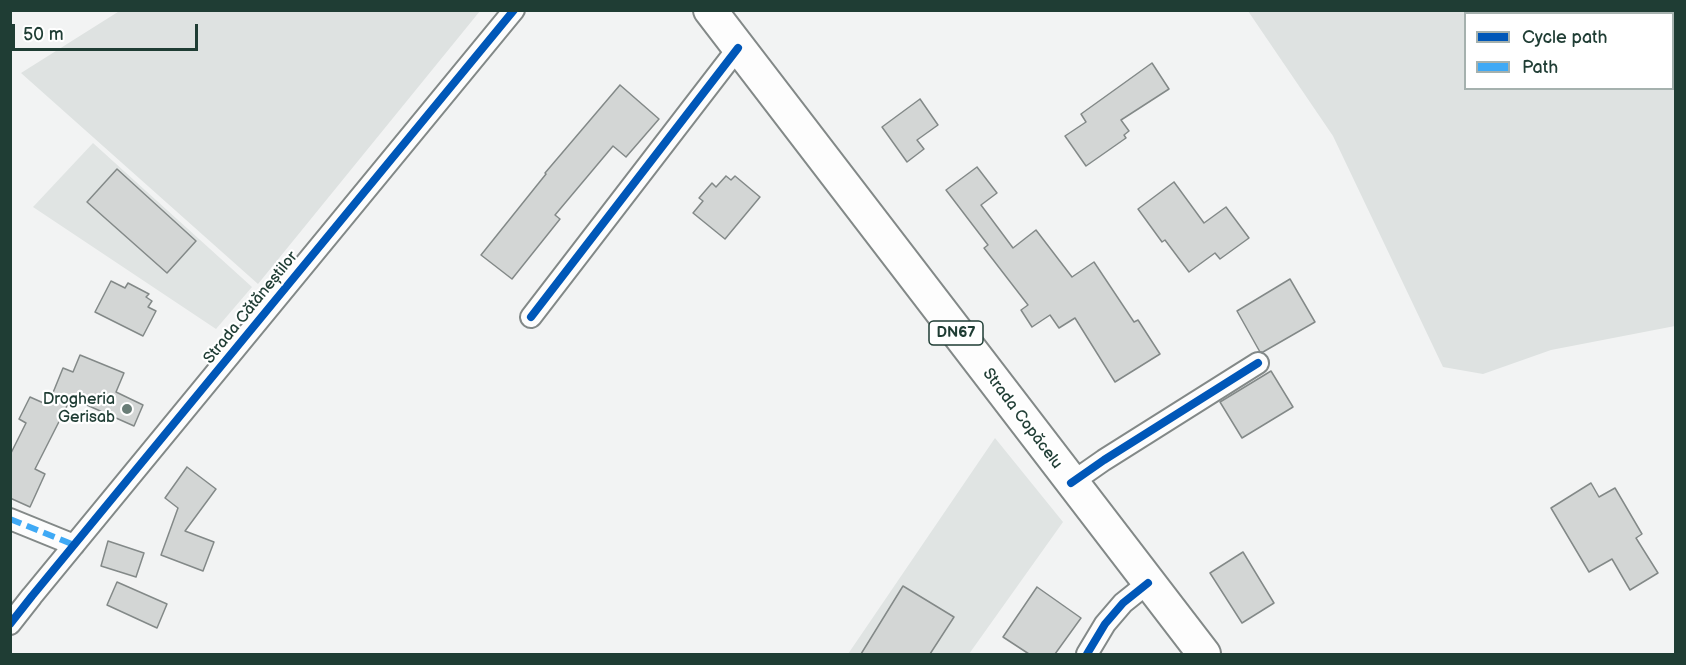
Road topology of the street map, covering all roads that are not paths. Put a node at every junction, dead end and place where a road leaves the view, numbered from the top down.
1 (513, 10) edge
2 (710, 10) edge
3 (738, 48) junction
4 (531, 317) dead end
5 (1258, 363) dead end
6 (1071, 483) junction
7 (10, 519) edge
8 (74, 545) junction
9 (1148, 583) junction
10 (10, 624) edge
11 (1088, 654) edge
12 (1204, 654) edge

1 - 8 street, Strada Cătăneștilor
2 - 3 main road, Strada Copăcelu / DN67
3 - 4 street
3 - 6 main road, Strada Copăcelu / DN67
5 - 6 street
6 - 9 main road, Strada Copăcelu / DN67
7 - 8 street
8 - 10 street, Strada Cătăneștilor
9 - 11 street
9 - 12 main road, Strada Copăcelu / DN67

